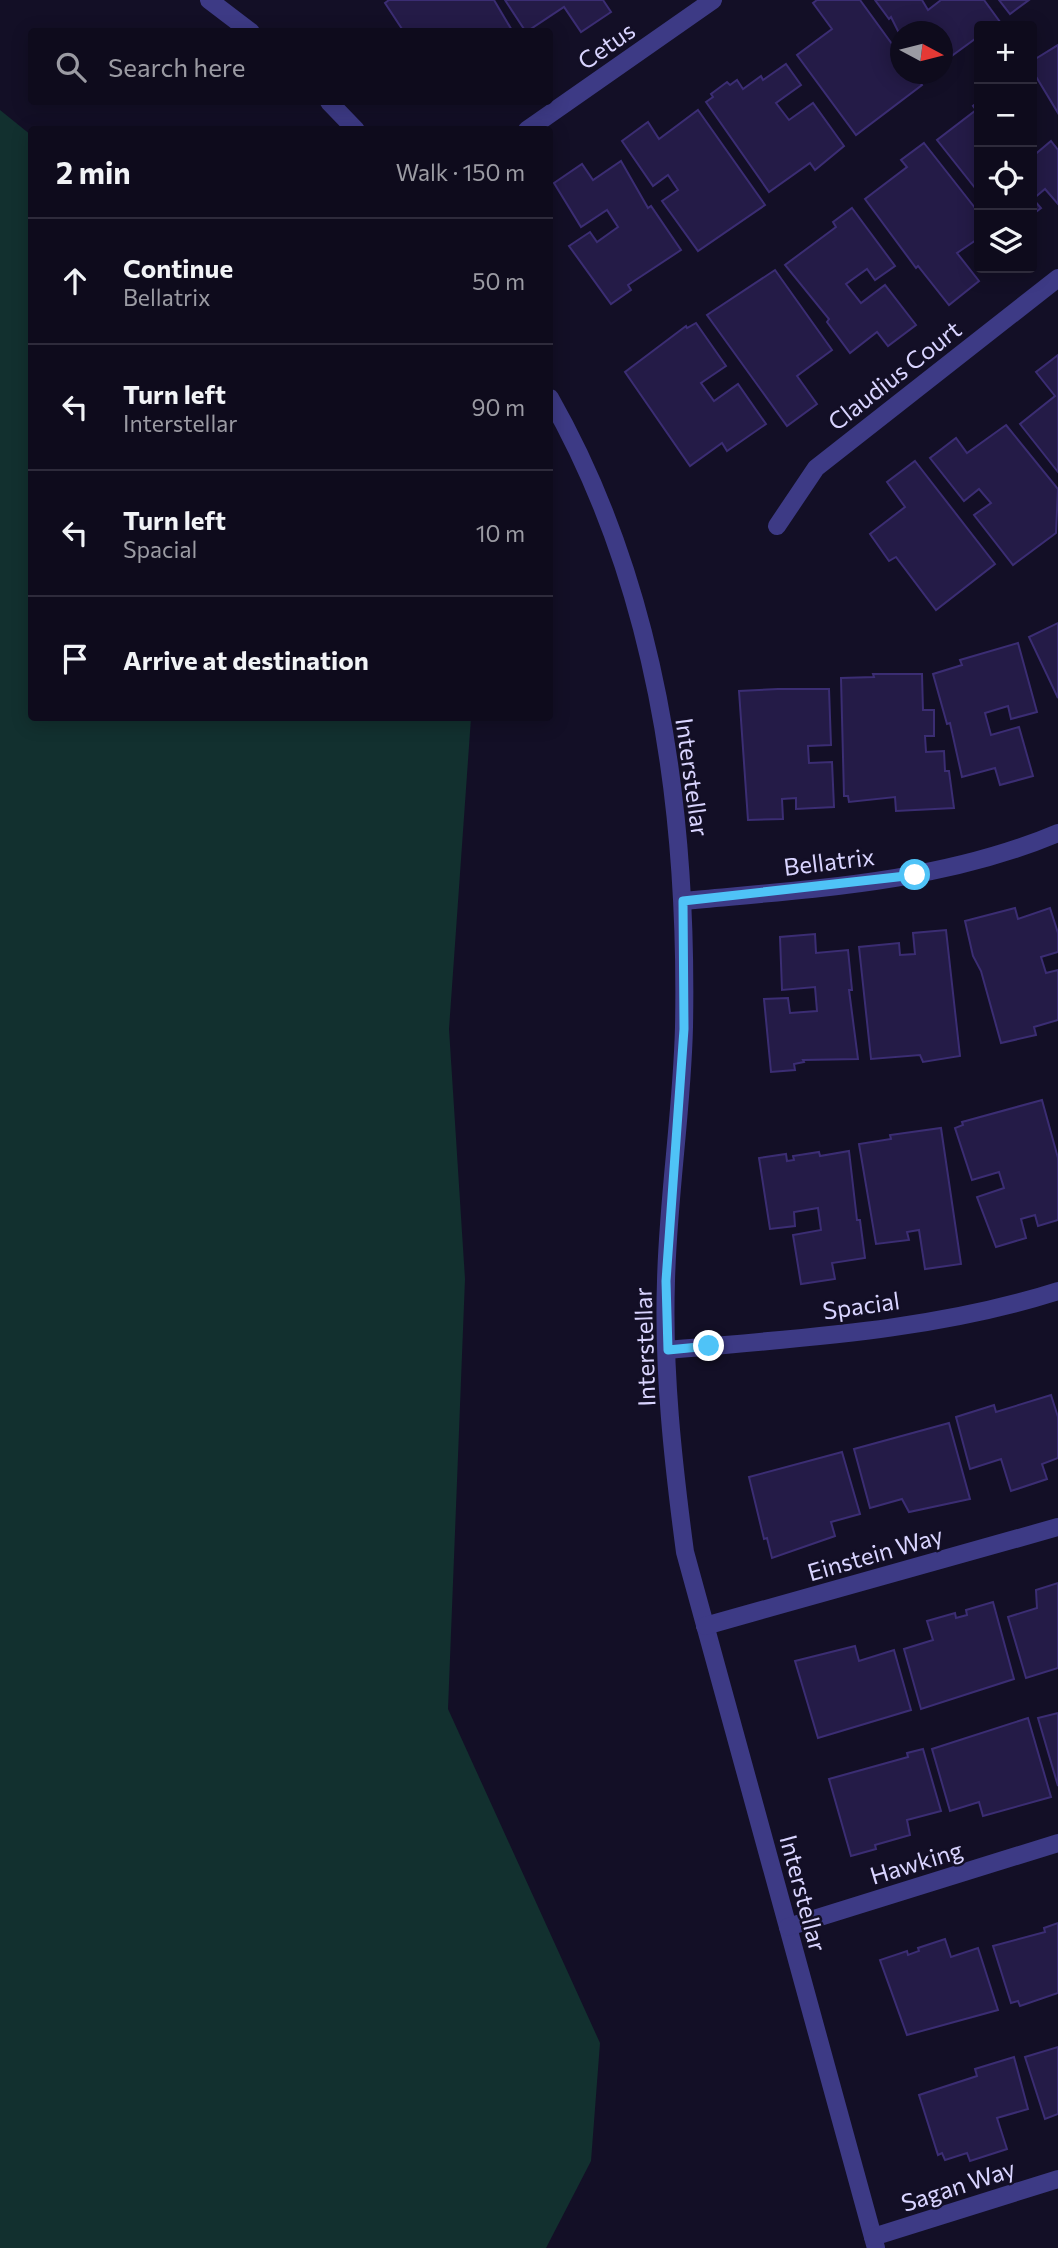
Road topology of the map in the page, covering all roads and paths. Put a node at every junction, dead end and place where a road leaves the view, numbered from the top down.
1 (209, 0) edge
2 (713, 0) edge
3 (246, 28) edge
4 (332, 105) edge
5 (352, 126) edge
6 (533, 126) edge
7 (1058, 278) edge
8 (553, 404) edge
9 (777, 526) dead end
10 (1058, 833) edge
11 (683, 901) junction
12 (1058, 1291) edge
13 (668, 1350) junction
14 (1058, 1527) edge
15 (705, 1626) junction
16 (1058, 1843) edge
17 (788, 1927) junction
18 (1058, 2179) edge
19 (874, 2243) edge

1 - 3 street
2 - 6 street, Cetus
4 - 5 street
7 - 9 street, Claudius Court
8 - 11 street, Interstellar
10 - 11 street, Bellatrix
11 - 13 street, Interstellar
12 - 13 street, Spacial
13 - 15 street, Interstellar
14 - 15 street, Einstein Way
15 - 17 street, Interstellar
16 - 17 street, Hawking
17 - 19 street, Interstellar
18 - 19 street, Sagan Way

